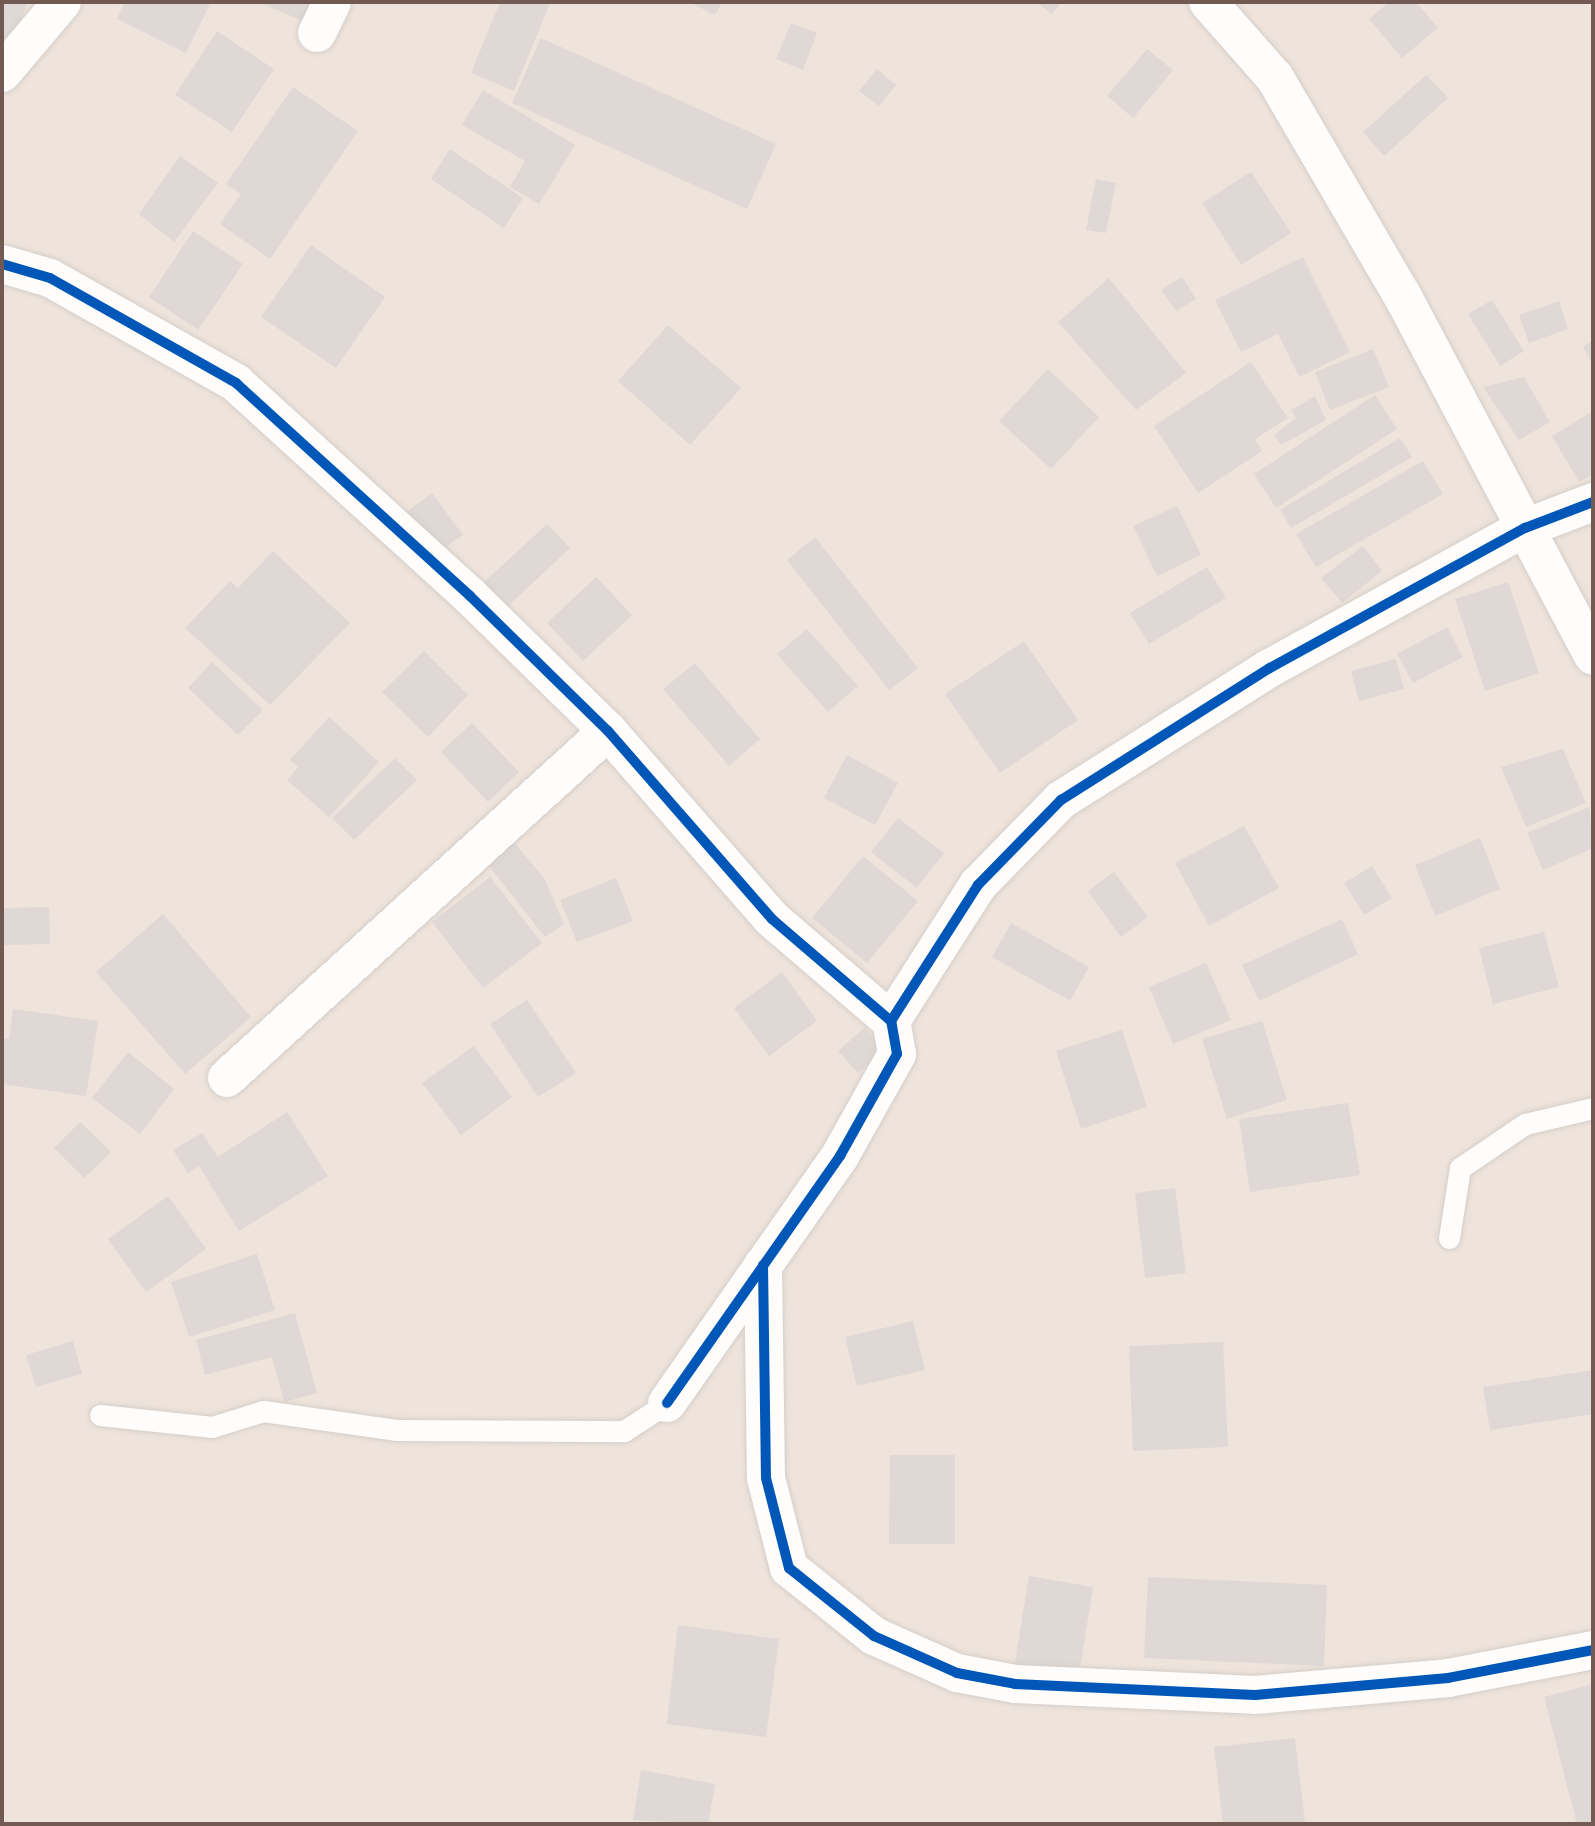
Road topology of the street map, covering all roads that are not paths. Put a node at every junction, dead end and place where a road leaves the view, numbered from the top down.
1 (62, 2) edge
2 (1209, 2) edge
3 (2, 73) edge
4 (2, 264) edge
5 (1593, 502) edge
6 (1525, 528) junction
7 (1593, 655) edge
8 (608, 731) junction
9 (891, 1021) junction
10 (227, 1078) dead end
11 (1593, 1108) edge
12 (1449, 1237) dead end
13 (763, 1265) junction
14 (667, 1403) joint
15 (100, 1415) dead end
16 (1593, 1650) edge

1 - 3 street
2 - 6 street
4 - 8 street
5 - 6 street
6 - 7 street
6 - 9 street
8 - 9 street
8 - 10 street
9 - 13 street
11 - 12 lane
13 - 14 street
13 - 16 street
14 - 15 lane

